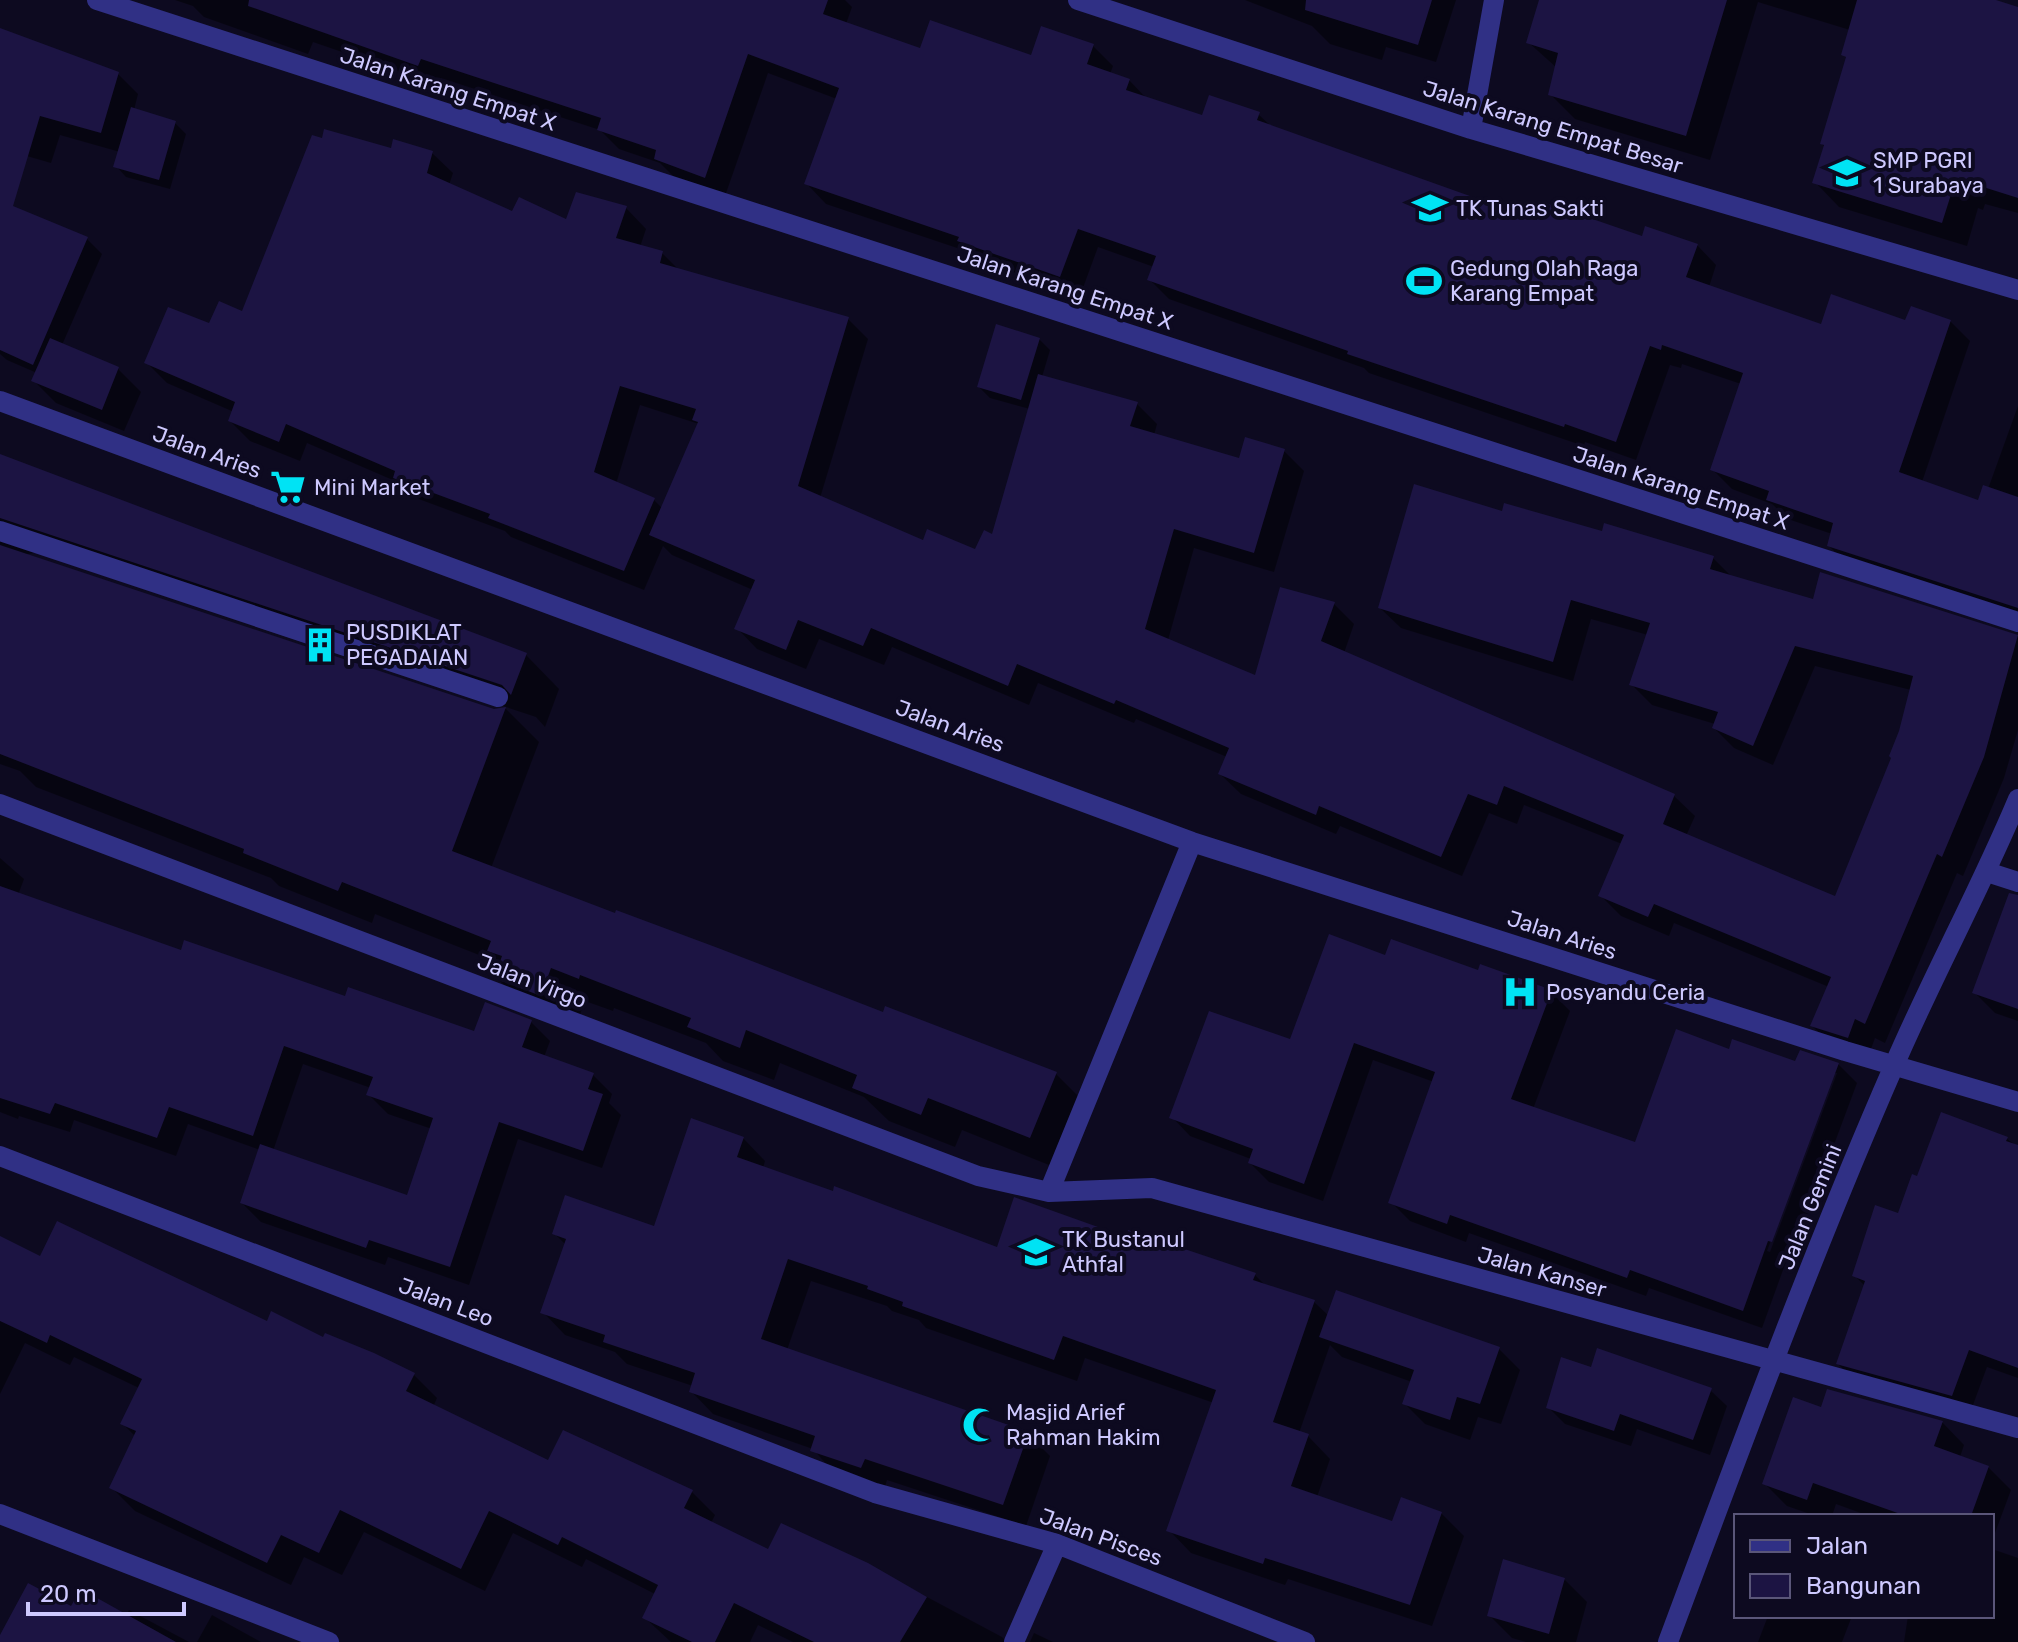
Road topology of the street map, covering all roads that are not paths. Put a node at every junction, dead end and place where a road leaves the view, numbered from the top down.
1 (97, 0) edge
2 (1078, 0) edge
3 (1494, 0) edge
4 (1471, 129) junction
5 (2018, 290) edge
6 (0, 401) edge
7 (0, 531) edge
8 (2018, 622) edge
9 (498, 697) dead end
10 (2018, 799) edge
11 (0, 804) edge
12 (1192, 842) junction
13 (1987, 872) junction
14 (2018, 882) edge
15 (1894, 1066) junction
16 (2018, 1102) edge
17 (0, 1156) edge
18 (1049, 1192) junction
19 (1772, 1361) junction
20 (2018, 1428) edge
21 (875, 1493) joint
22 (0, 1514) edge
23 (1057, 1544) junction
24 (329, 1642) edge
25 (1014, 1642) edge
26 (1305, 1642) edge
27 (1668, 1642) edge

1 - 8 street, Jalan Karang Empat X
2 - 4 street, Jalan Karang Empat Besar
3 - 4 street
4 - 5 street, Jalan Karang Empat Besar
6 - 12 street, Jalan Aries
7 - 9 street
10 - 13 street, Jalan Gemini
11 - 18 street, Jalan Virgo
12 - 15 street, Jalan Aries
12 - 18 street
13 - 14 street
13 - 15 street, Jalan Gemini
15 - 16 street, Jalan Aries
15 - 19 street, Jalan Gemini
17 - 21 street, Jalan Leo
18 - 19 street, Jalan Kanser
19 - 20 street, Jalan Kanser
19 - 27 street, Jalan Gemini
21 - 23 street, Jalan Pisces
22 - 24 street
23 - 25 street
23 - 26 street, Jalan Pisces

